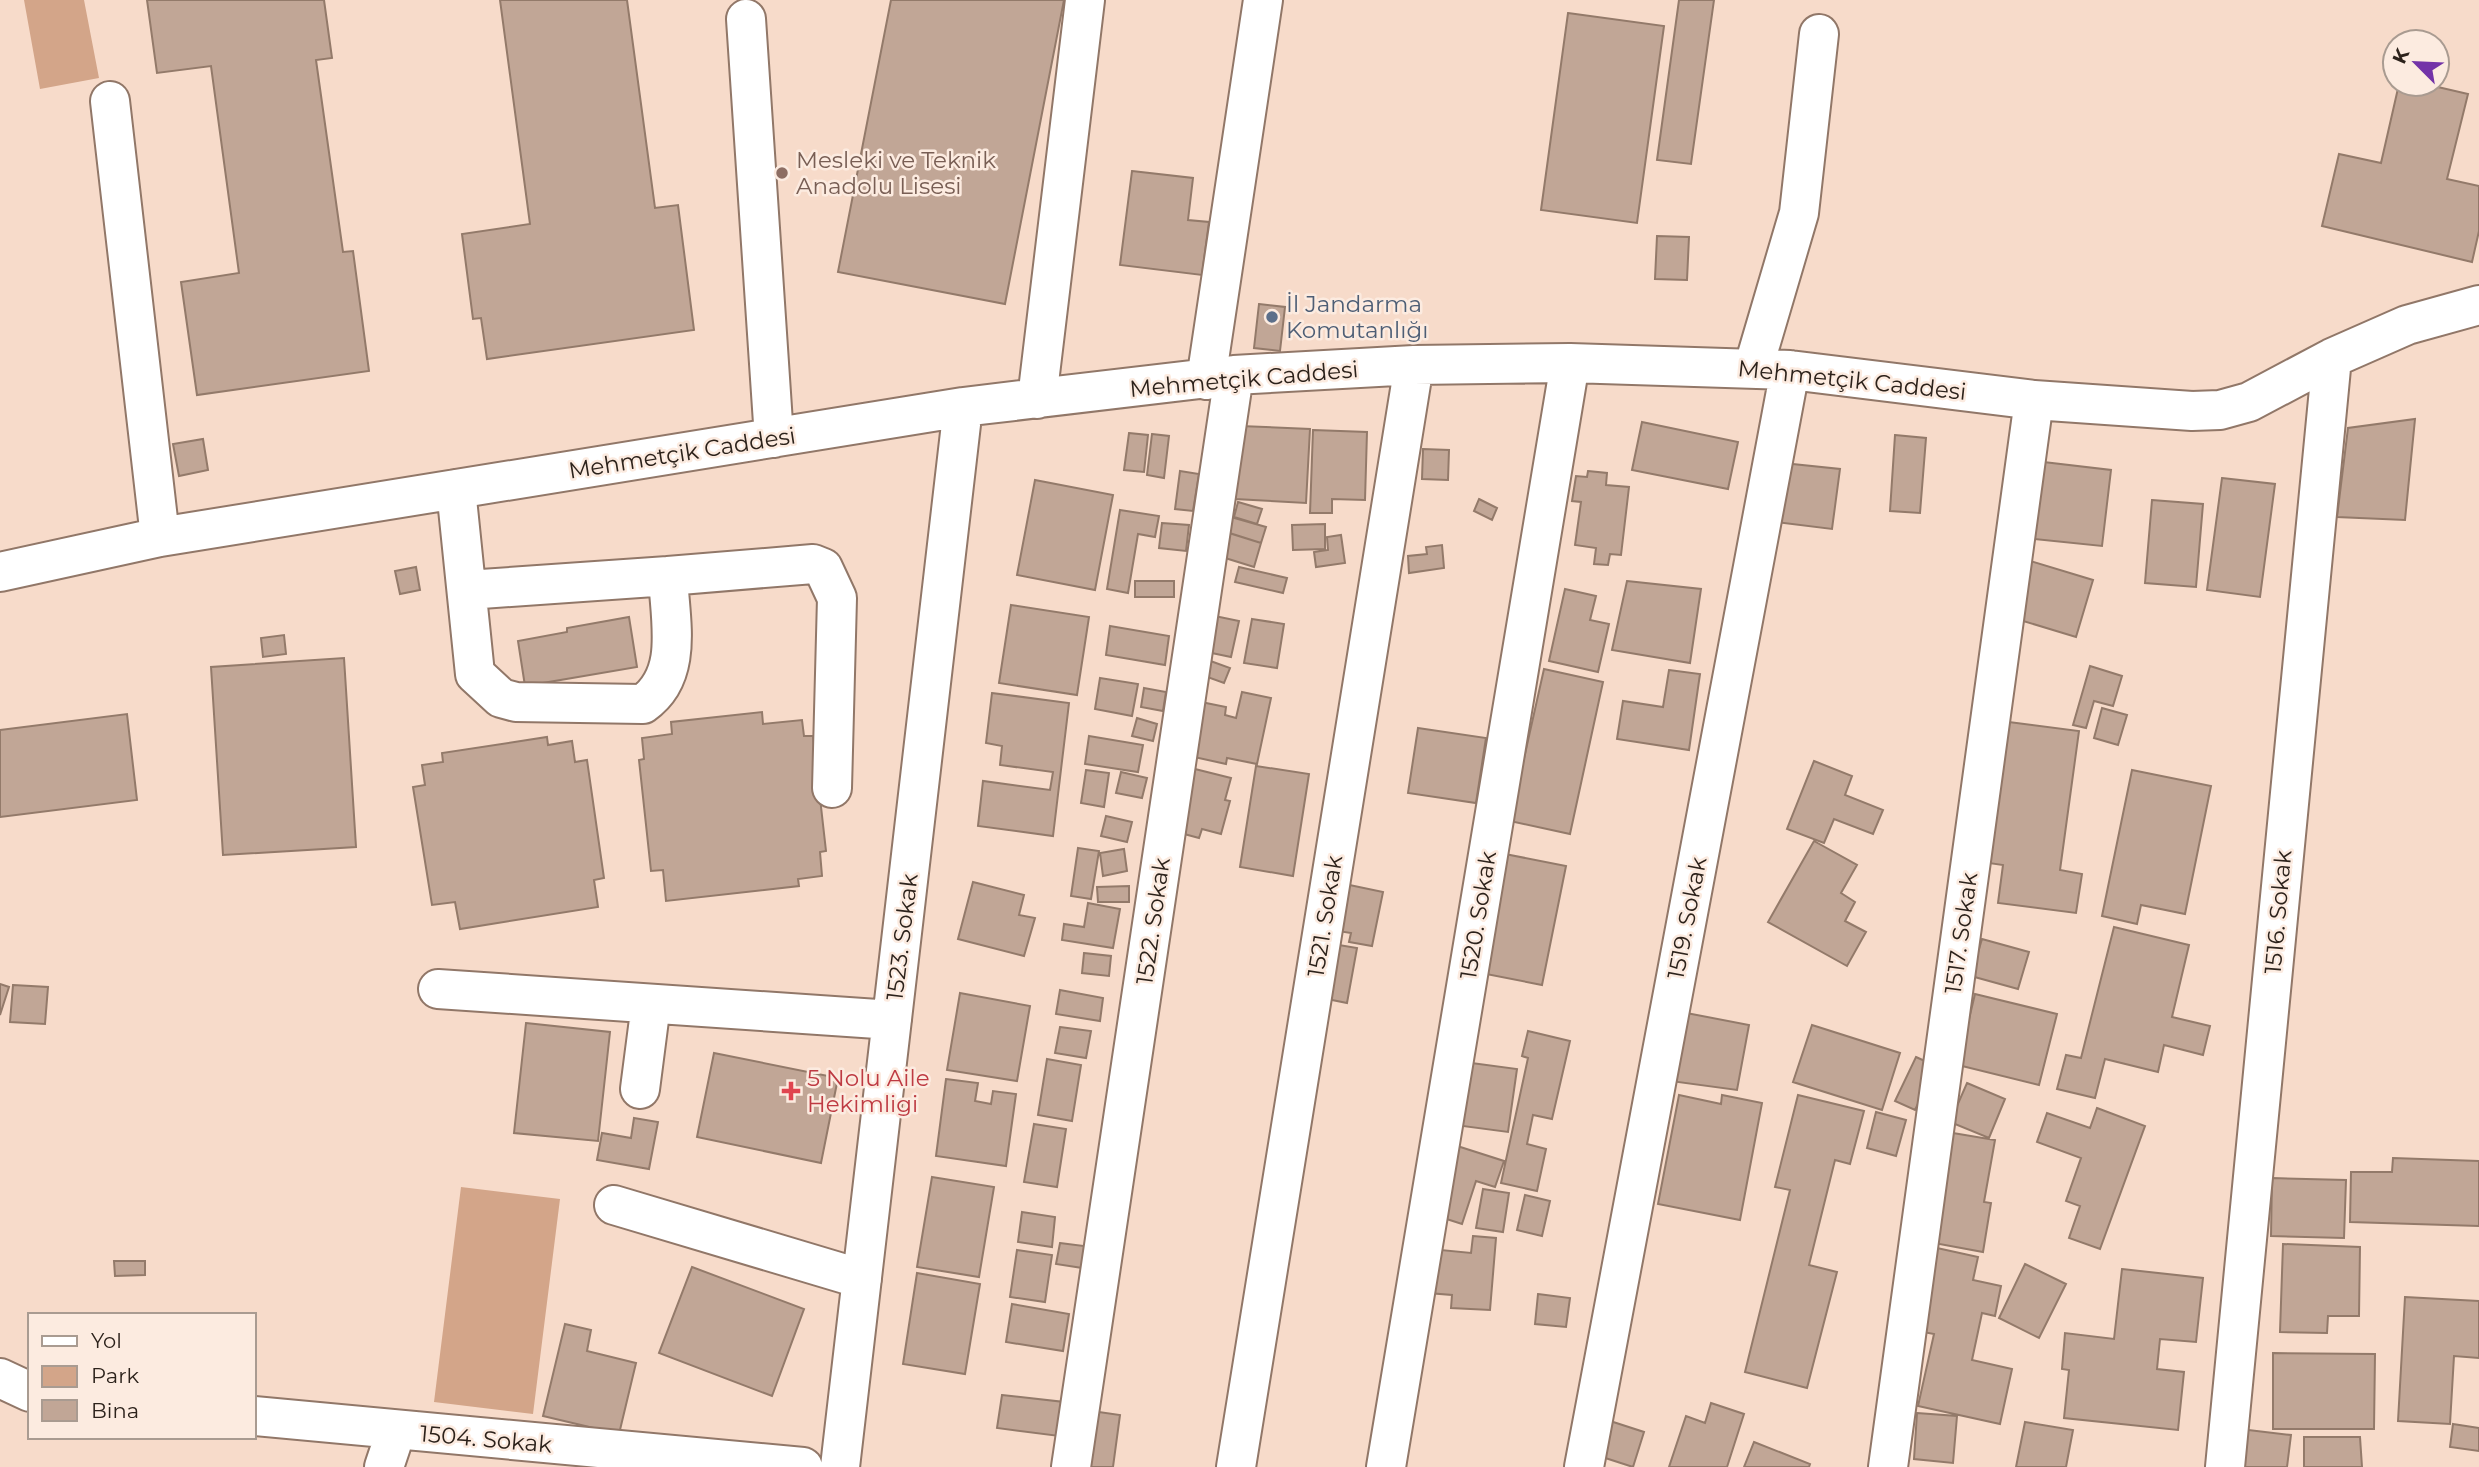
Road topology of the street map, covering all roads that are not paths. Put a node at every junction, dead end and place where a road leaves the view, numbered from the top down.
1 (1086, 0) edge
2 (1263, 0) edge
3 (746, 19) dead end
4 (1819, 34) dead end
5 (110, 101) dead end
6 (2479, 305) edge
7 (2332, 358) junction
8 (1570, 363) junction
9 (1414, 365) junction
10 (1771, 369) junction
11 (1220, 378) junction
12 (1037, 399) junction
13 (2034, 400) junction
14 (963, 407) junction
15 (774, 438) junction
16 (456, 489) junction
17 (160, 537) junction
18 (0, 572) edge
19 (668, 576) junction
20 (467, 590) junction
21 (832, 788) dead end
22 (438, 989) dead end
23 (651, 1004) junction
24 (892, 1020) junction
25 (640, 1089) dead end
26 (614, 1205) dead end
27 (862, 1279) junction
28 (0, 1378) edge
29 (28, 1391) edge
30 (256, 1416) edge
31 (396, 1431) junction
32 (384, 1467) edge
33 (803, 1467) edge
34 (841, 1467) edge
35 (1071, 1467) edge
36 (1236, 1467) edge
37 (1386, 1467) edge
38 (1584, 1467) edge
39 (1888, 1467) edge
40 (2225, 1467) edge

1 - 12 street
2 - 11 street, 1522. Sokak
3 - 15 street
4 - 10 street, 1519. Sokak
5 - 17 street
6 - 7 street, Mehmetçik Caddesi
7 - 13 street, Mehmetçik Caddesi
7 - 40 street, 1516. Sokak
8 - 9 street, Mehmetçik Caddesi
8 - 10 street, Mehmetçik Caddesi
8 - 37 street, 1520. Sokak
9 - 11 street, Mehmetçik Caddesi
9 - 36 street, 1521. Sokak
10 - 13 street, Mehmetçik Caddesi
10 - 38 street, 1519. Sokak
11 - 12 street, Mehmetçik Caddesi
11 - 35 street, 1522. Sokak
12 - 14 street, Mehmetçik Caddesi
13 - 39 street, 1517. Sokak
14 - 15 street, Mehmetçik Caddesi
14 - 24 street, 1523. Sokak
15 - 16 street, Mehmetçik Caddesi
16 - 17 street, Mehmetçik Caddesi
16 - 20 street
17 - 18 street, Mehmetçik Caddesi
19 - 20 street
19 - 20 street
19 - 21 street
22 - 23 street
23 - 24 street
23 - 25 street
24 - 27 street, 1523. Sokak
26 - 27 street
27 - 34 street, 1523. Sokak
28 - 29 street
30 - 31 street, 1504. Sokak
31 - 32 street
31 - 33 street, 1504. Sokak

